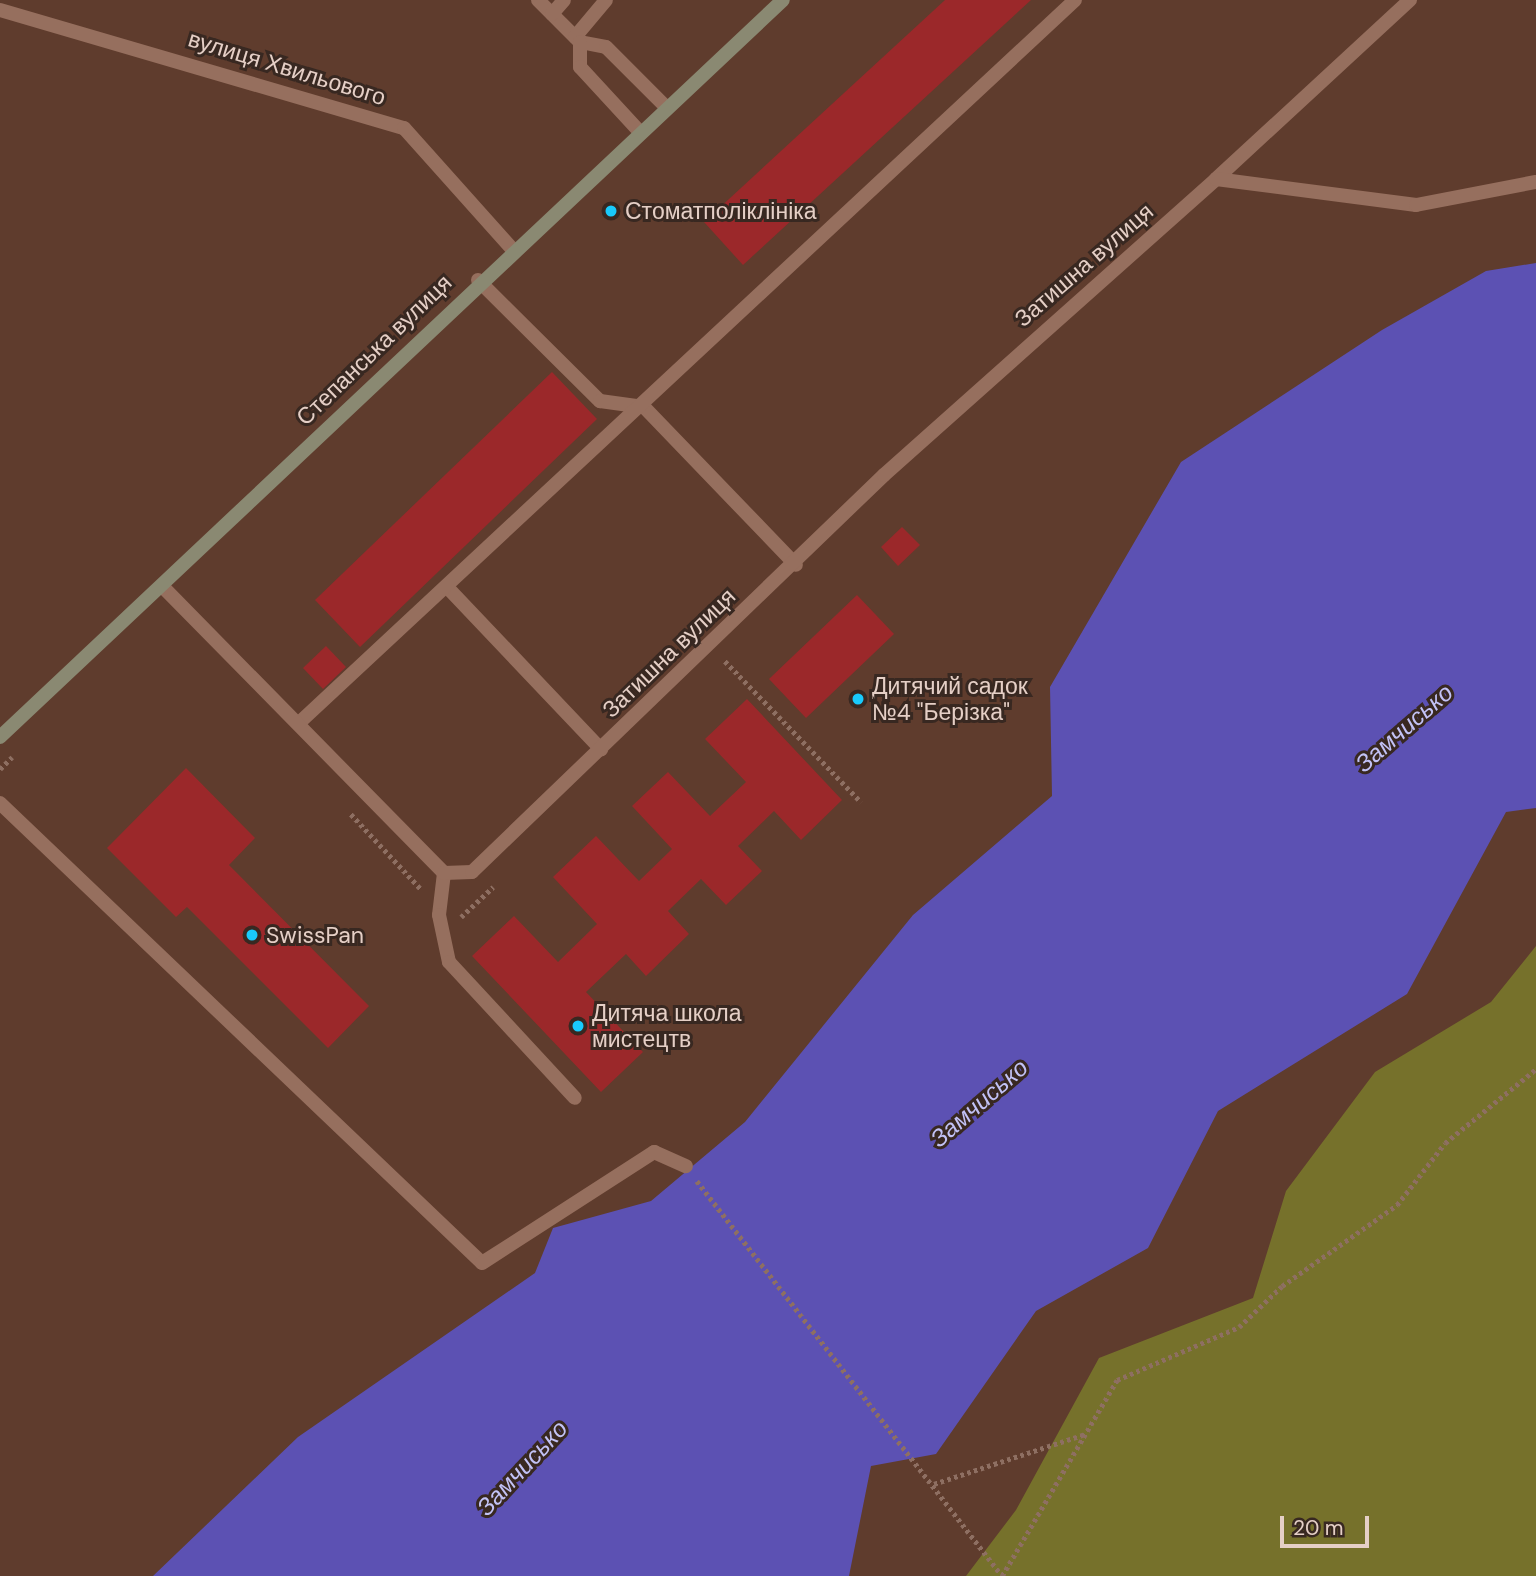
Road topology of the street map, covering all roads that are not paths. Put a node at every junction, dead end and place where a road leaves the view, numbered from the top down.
1 (538, 0) edge
2 (564, 0) edge
3 (606, 0) edge
4 (783, 0) edge
5 (1075, 0) edge
6 (1410, 0) edge
7 (0, 10) edge
8 (552, 14) junction
9 (577, 40) junction
10 (667, 107) junction
11 (640, 132) junction
12 (1216, 179) junction
13 (1536, 182) edge
14 (512, 249) junction
15 (478, 280) junction
16 (644, 407) junction
17 (796, 565) junction
18 (163, 587) junction
19 (447, 587) junction
20 (300, 722) junction
21 (0, 737) edge
22 (601, 749) junction
23 (0, 803) edge
24 (444, 873) junction
25 (575, 1098) dead end
26 (686, 1166) road end

1 - 8 street
2 - 8 street
3 - 9 street
4 - 10 main road, Степанська вулиця
5 - 16 street
6 - 12 street, Затишна вулиця
7 - 14 street, вулиця Хвильового
8 - 9 street
9 - 10 street
9 - 11 street
10 - 11 main road, Степанська вулиця
11 - 14 main road, Степанська вулиця
12 - 13 street
12 - 17 street, Затишна вулиця
14 - 15 main road, Степанська вулиця
15 - 16 street
15 - 18 main road, Степанська вулиця
16 - 17 street
16 - 19 street
17 - 22 street, Затишна вулиця
18 - 20 street
18 - 21 main road, Степанська вулиця
19 - 20 street
19 - 22 street
20 - 24 street
22 - 24 street, Затишна вулиця
23 - 26 street
24 - 25 street

